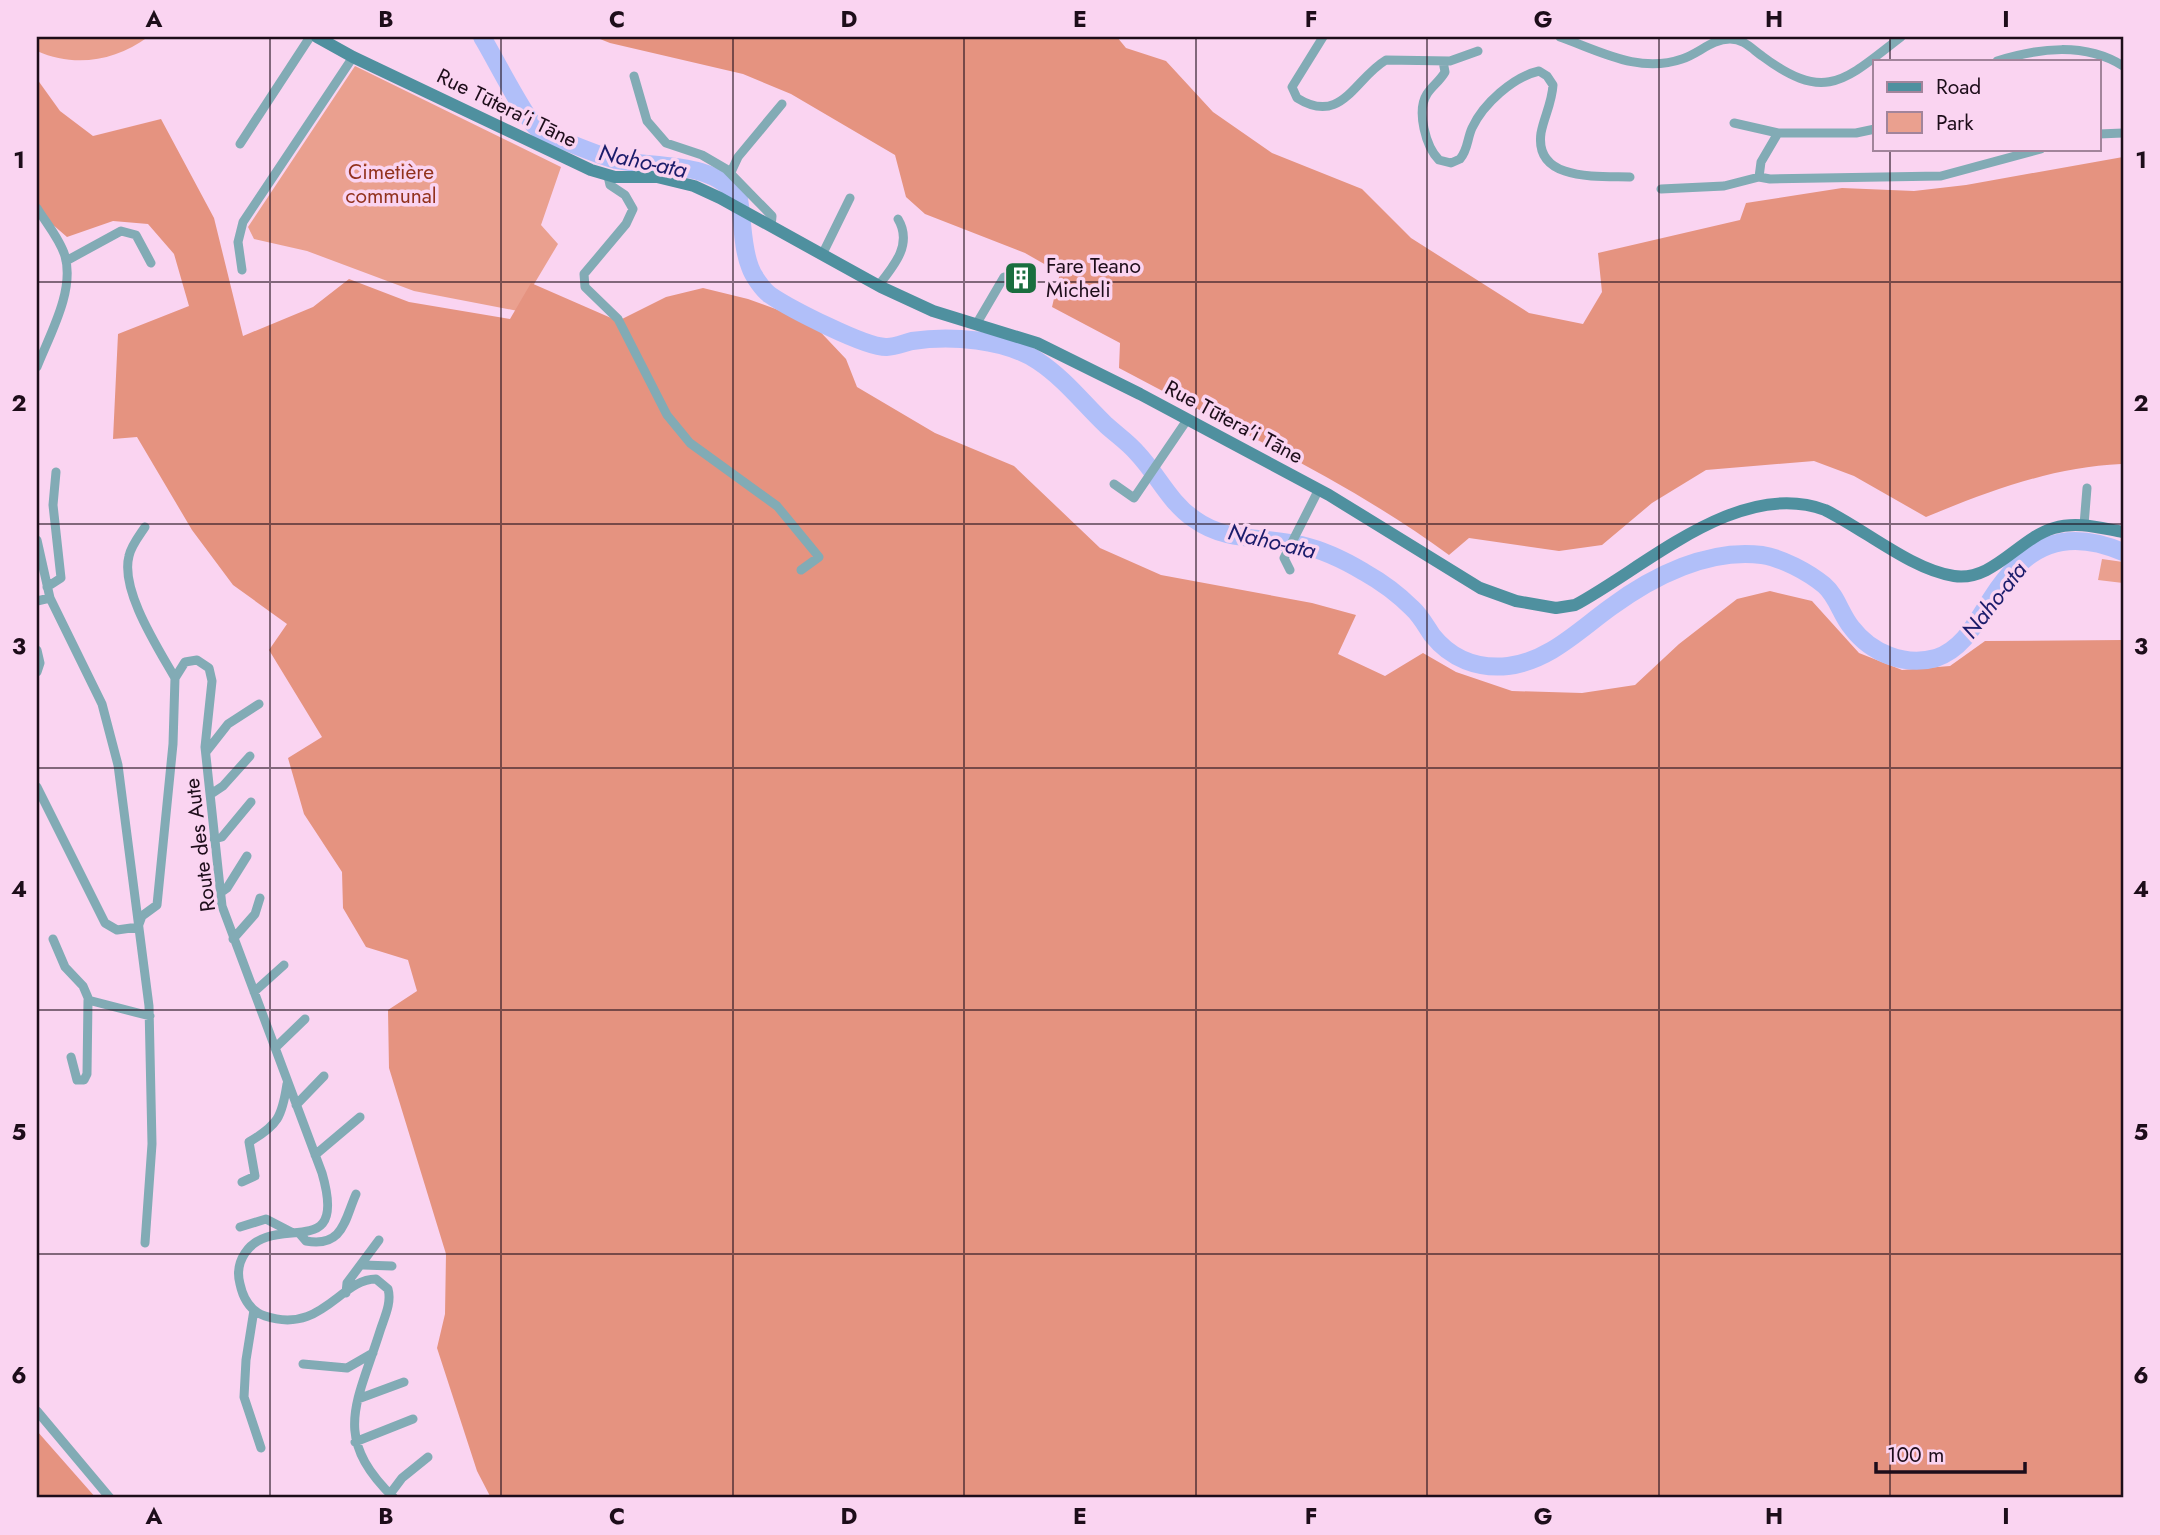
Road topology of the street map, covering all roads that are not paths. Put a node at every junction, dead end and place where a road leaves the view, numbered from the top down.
1 (310, 37) edge
2 (317, 37) edge
3 (1323, 37) edge
4 (1560, 37) edge
5 (1901, 37) edge
6 (1478, 51) dead end
7 (353, 57) junction
8 (2003, 60) edge
9 (1443, 61) junction
10 (2123, 66) edge
11 (634, 76) dead end
12 (782, 104) dead end
13 (1734, 123) dead end
14 (1873, 129) edge
15 (1778, 133) junction
16 (2123, 133) edge
17 (2100, 134) edge
18 (240, 144) dead end
19 (2037, 150) edge
20 (731, 172) junction
21 (608, 176) junction
22 (1630, 177) dead end
23 (1759, 177) junction
24 (1661, 189) dead end
25 (850, 198) dead end
26 (37, 208) edge
27 (898, 219) dead end
28 (771, 227) junction
29 (822, 254) junction
30 (66, 261) junction
31 (151, 263) dead end
32 (242, 270) dead end
33 (1004, 277) dead end
34 (878, 286) junction
35 (977, 323) junction
36 (37, 367) edge
37 (1187, 419) junction
38 (56, 472) dead end
39 (1114, 484) dead end
40 (2087, 488) dead end
41 (1319, 489) junction
42 (2084, 525) junction
43 (145, 527) dead end
44 (2123, 532) edge
45 (37, 540) edge
46 (801, 570) dead end
47 (1290, 570) dead end
48 (47, 587) junction
49 (50, 598) junction
50 (37, 601) edge
51 (37, 650) edge
52 (37, 672) edge
53 (175, 678) junction
54 (259, 704) dead end
55 (206, 752) junction
56 (250, 755) dead end
57 (37, 787) edge
58 (211, 794) junction
59 (251, 802) dead end
60 (214, 839) junction
61 (247, 856) dead end
62 (220, 893) junction
63 (260, 898) dead end
64 (138, 927) junction
65 (53, 939) dead end
66 (233, 939) junction
67 (284, 965) dead end
68 (254, 992) junction
69 (89, 1000) junction
70 (150, 1016) junction
71 (305, 1019) dead end
72 (275, 1048) junction
73 (71, 1058) dead end
74 (324, 1076) dead end
75 (288, 1082) junction
76 (296, 1105) junction
77 (360, 1118) dead end
78 (315, 1155) junction
79 (242, 1182) dead end
80 (356, 1194) dead end
81 (240, 1227) dead end
82 (298, 1234) junction
83 (379, 1240) dead end
84 (145, 1243) dead end
85 (363, 1265) junction
86 (392, 1266) dead end
87 (346, 1293) junction
88 (254, 1310) junction
89 (373, 1353) junction
90 (303, 1364) dead end
91 (404, 1382) dead end
92 (358, 1399) junction
93 (37, 1411) edge
94 (414, 1419) dead end
95 (355, 1442) junction
96 (261, 1448) dead end
97 (428, 1457) dead end
98 (392, 1496) edge
99 (110, 1498) edge

1 - 18 street
2 - 7 street, Rue Tūtera'i Tāne
3 - 9 street
4 - 5 street
6 - 9 street
7 - 21 street, Rue Tūtera'i Tāne
7 - 32 street
8 - 10 street
9 - 22 street
11 - 20 street
12 - 20 street
13 - 15 street
14 - 15 street
15 - 23 street
16 - 17 street
19 - 23 street
20 - 28 street
21 - 28 street, Rue Tūtera'i Tāne
21 - 46 street
23 - 24 street
25 - 29 street
26 - 30 street
27 - 34 street
28 - 29 street, Rue Tūtera'i Tāne
29 - 34 street, Rue Tūtera'i Tāne
30 - 31 street
30 - 36 street
33 - 35 street
34 - 35 street, Rue Tūtera'i Tāne
35 - 37 street, Rue Tūtera'i Tāne
37 - 39 street
37 - 41 street, Rue Tūtera'i Tāne
38 - 48 street
40 - 42 street
41 - 42 street, Rue Tūtera'i Tāne
41 - 47 street
42 - 44 street, Rue Tūtera'i Tāne
43 - 53 street
45 - 48 street
48 - 49 street
49 - 50 street
49 - 64 street
51 - 52 street
53 - 55 street, Route des Aute
53 - 64 street, Route des Aute
54 - 55 street
55 - 58 street, Route des Aute
56 - 58 street
57 - 64 street
58 - 60 street, Route des Aute
59 - 60 street
60 - 62 street, Route des Aute
61 - 62 street
62 - 66 street, Route des Aute
63 - 66 street
64 - 70 street
65 - 69 street
66 - 68 street, Route des Aute
67 - 68 street
68 - 72 street, Route des Aute
69 - 70 street
69 - 73 street
70 - 84 street
71 - 72 street
72 - 75 street, Route des Aute
74 - 76 street
75 - 76 street, Route des Aute
75 - 79 street
76 - 78 street, Route des Aute
77 - 78 street
78 - 82 street, Route des Aute
80 - 82 street
81 - 82 street
82 - 88 street, Route des Aute
83 - 85 street
85 - 86 street
85 - 87 street
87 - 88 street
87 - 89 street
88 - 96 street
89 - 90 street
89 - 92 street
91 - 92 street
92 - 95 street
93 - 99 street
94 - 95 street
95 - 98 street
97 - 98 street

